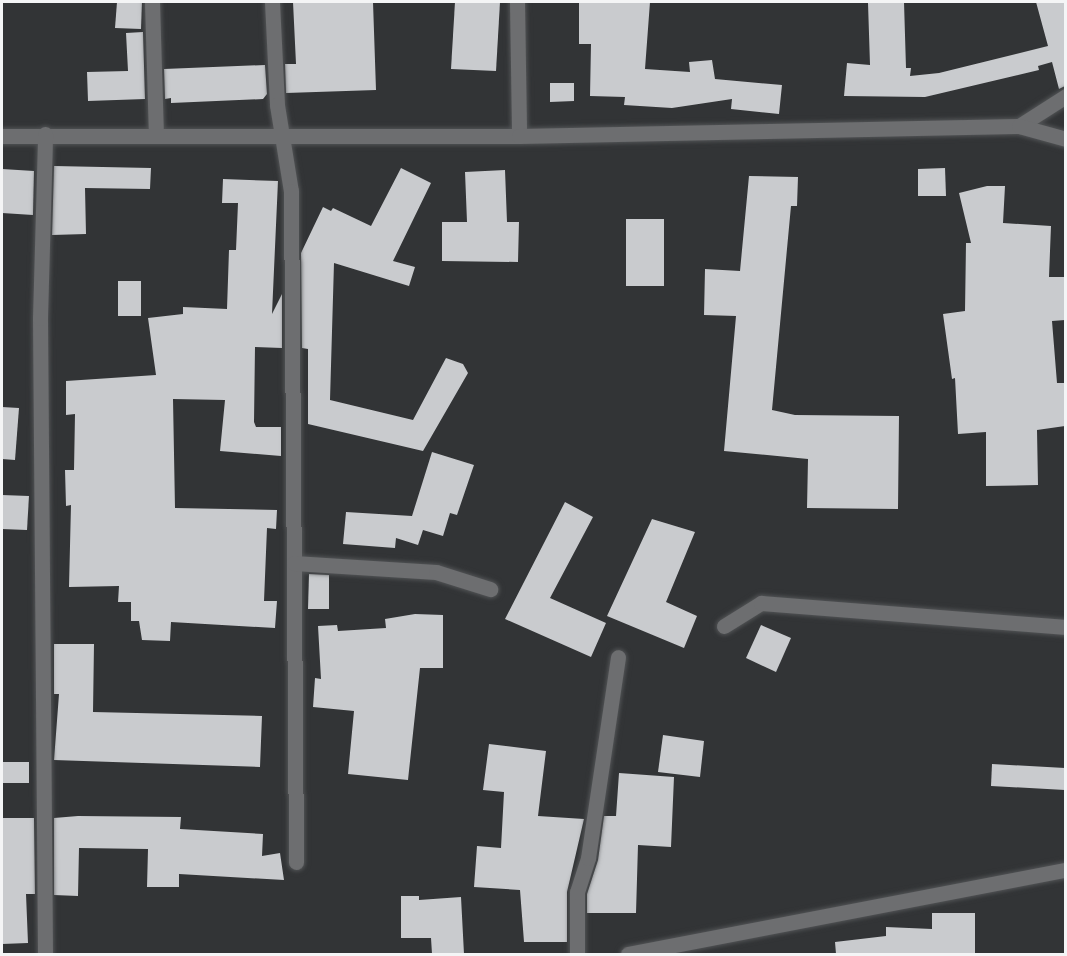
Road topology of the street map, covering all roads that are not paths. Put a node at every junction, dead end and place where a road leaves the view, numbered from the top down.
1 (152, 2) edge
2 (272, 2) edge
3 (518, 2) edge
4 (1065, 96) edge
5 (1018, 126) junction
6 (45, 134) junction
7 (156, 134) junction
8 (285, 134) junction
9 (2, 136) edge
10 (519, 136) junction
11 (1065, 139) edge
12 (294, 563) junction
13 (490, 589) dead end
14 (724, 626) dead end
15 (1065, 627) edge
16 (618, 657) dead end
17 (296, 862) dead end
18 (1065, 870) edge
19 (45, 954) edge
20 (577, 954) edge
21 (628, 954) edge

1 - 7 street
2 - 8 street
3 - 10 street
4 - 5 street
5 - 10 street
5 - 11 street
6 - 7 street
6 - 9 street
6 - 19 street
7 - 8 street
8 - 10 street
8 - 12 street
12 - 13 street
12 - 17 street
14 - 15 street
16 - 20 street
18 - 21 street

